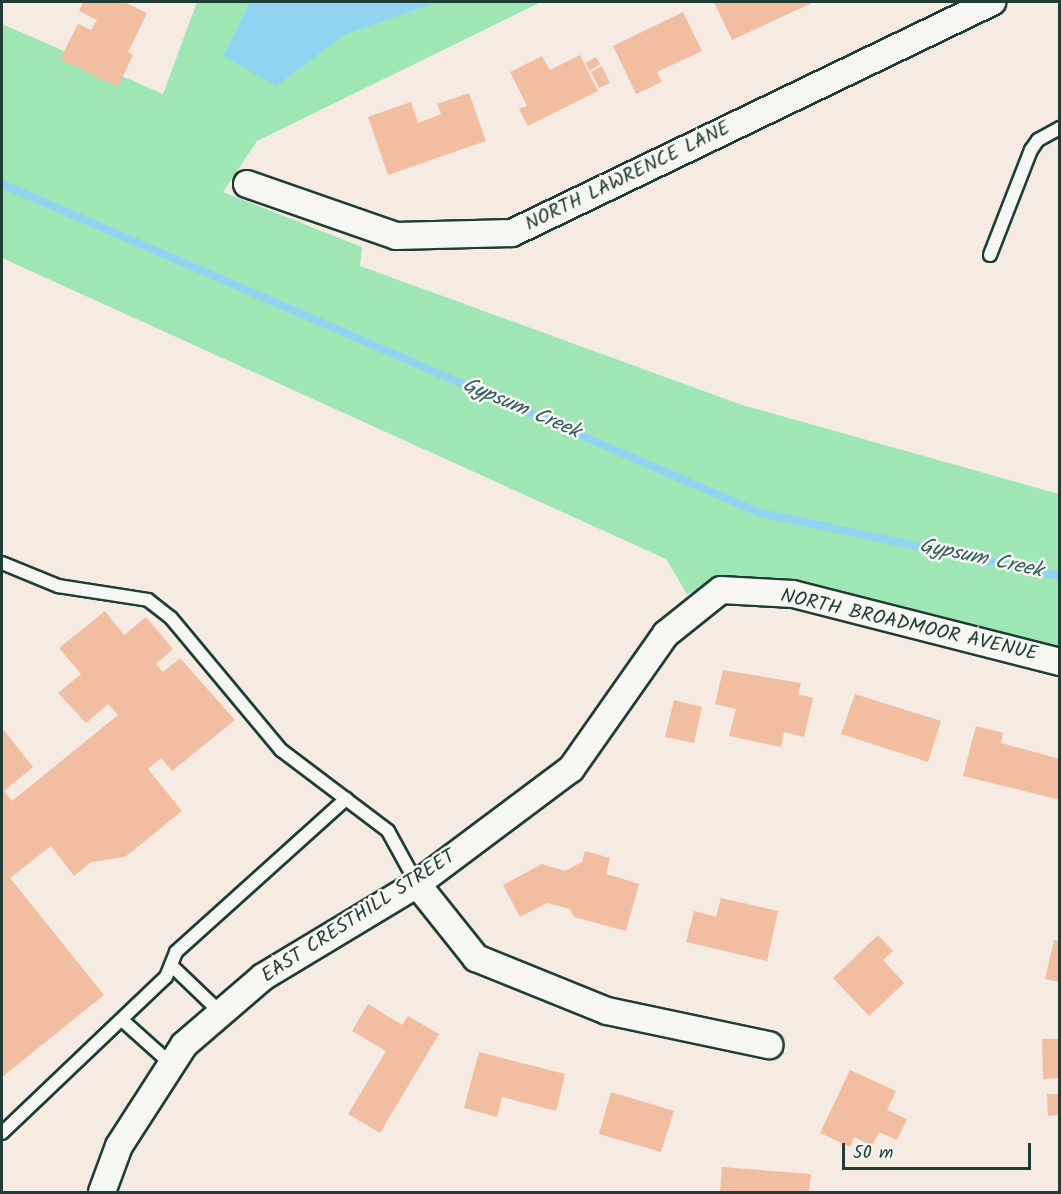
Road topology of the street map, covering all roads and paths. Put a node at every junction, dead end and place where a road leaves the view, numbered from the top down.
1 (992, 2) edge
2 (1059, 128) edge
3 (247, 184) dead end
4 (990, 255) dead end
5 (2, 563) edge
6 (722, 590) joint
7 (1059, 662) edge
8 (346, 799) junction
9 (417, 884) junction
10 (173, 967) junction
11 (221, 1013) junction
12 (122, 1020) junction
13 (770, 1045) dead end
14 (171, 1064) junction
15 (2, 1133) edge
16 (102, 1192) edge

1 - 3 street, NORTH LAWRENCE LANE
2 - 4 lane
5 - 8 lane
6 - 7 street, NORTH BROADMOOR AVENUE
6 - 9 street, EAST CRESTHILL STREET
8 - 9 lane
8 - 10 lane
9 - 11 street, EAST CRESTHILL STREET
9 - 13 street
10 - 11 lane
10 - 12 lane
11 - 14 street, EAST CRESTHILL STREET
12 - 14 lane
12 - 15 lane
14 - 16 street, EAST CRESTHILL STREET

